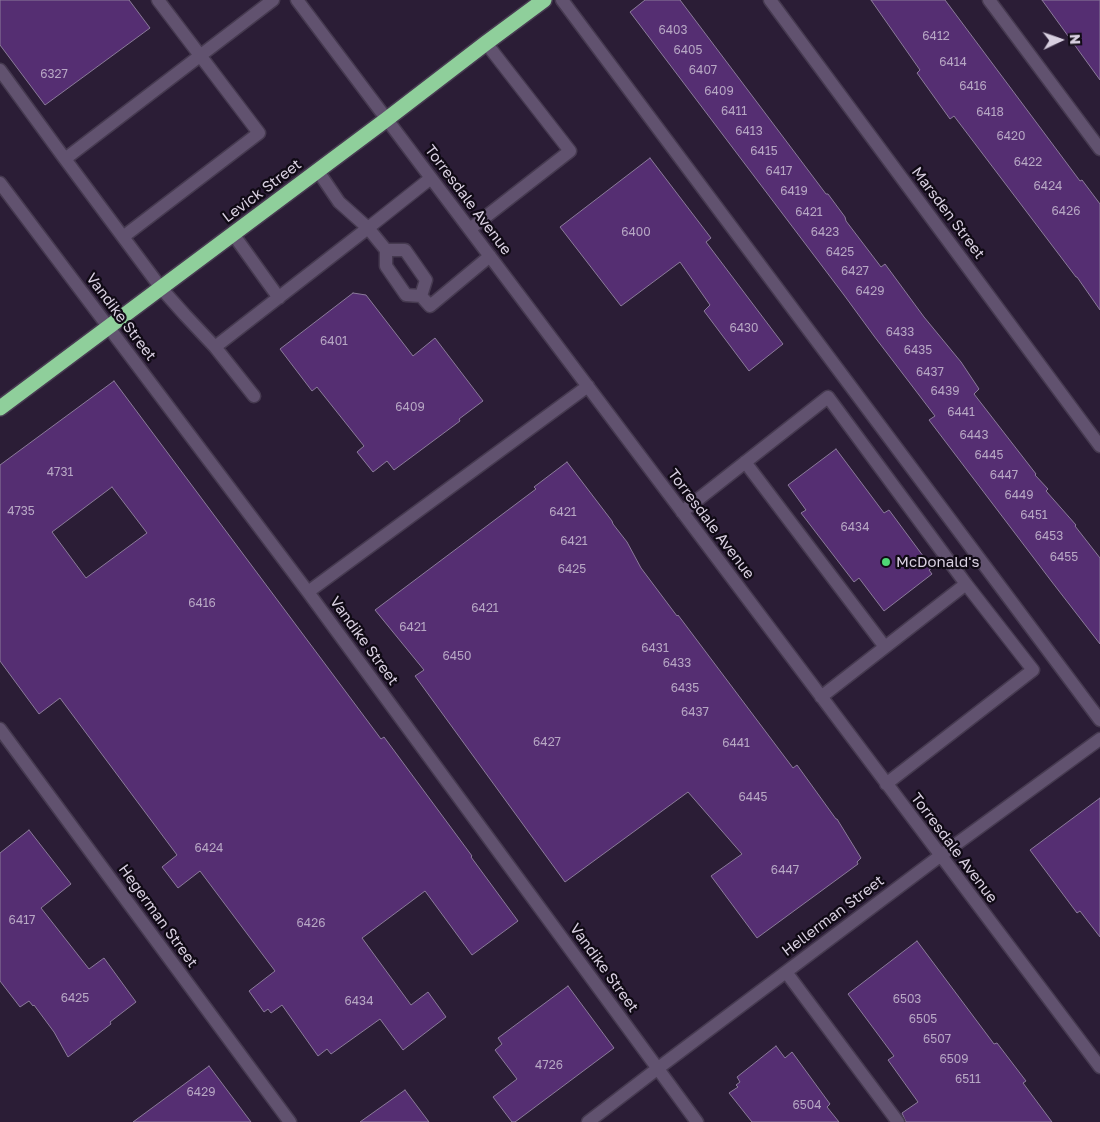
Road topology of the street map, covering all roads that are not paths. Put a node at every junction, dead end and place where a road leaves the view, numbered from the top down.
1 (158, 0) edge
2 (274, 0) edge
3 (296, 0) edge
4 (544, 0) edge
5 (562, 0) edge
6 (770, 0) edge
7 (989, 0) edge
8 (486, 43) junction
9 (201, 56) junction
10 (0, 70) edge
11 (387, 119) junction
12 (1100, 149) edge
13 (65, 159) junction
14 (318, 171) junction
15 (431, 178) junction
16 (1, 186) edge
17 (368, 228) junction
18 (470, 229) junction
19 (233, 234) junction
20 (123, 237) junction
21 (386, 250) junction
22 (490, 256) junction
23 (161, 288) junction
24 (421, 296) junction
25 (279, 298) junction
26 (108, 327) junction
27 (215, 347) junction
28 (588, 386) junction
29 (254, 396) dead end
30 (0, 408) edge
31 (1100, 446) edge
32 (745, 462) junction
33 (682, 512) junction
34 (966, 584) junction
35 (308, 592) junction
36 (885, 647) junction
37 (821, 697) junction
38 (1100, 720) edge
39 (0, 729) edge
40 (1100, 739) edge
41 (886, 784) junction
42 (940, 856) junction
43 (786, 972) junction
44 (1100, 1067) edge
45 (657, 1069) junction
46 (290, 1122) edge
47 (588, 1122) edge
48 (697, 1122) edge
49 (898, 1122) edge

1 - 9 street
2 - 9 street
3 - 11 street, Torresdale Avenue
4 - 8 highway, Levick Street
5 - 38 street
6 - 31 street, Marsden Street
7 - 12 street
8 - 11 highway, Levick Street
8 - 18 street
9 - 13 street
9 - 20 street
10 - 13 street
11 - 14 highway, Levick Street
11 - 15 street, Torresdale Avenue
13 - 20 street
14 - 17 street
14 - 19 highway, Levick Street
15 - 17 street
15 - 18 street, Torresdale Avenue
16 - 26 street, Vandike Street
17 - 21 street
17 - 25 street
18 - 22 street, Torresdale Avenue
19 - 23 highway, Levick Street
19 - 25 street
20 - 23 street
21 - 24 street
21 - 24 street
22 - 24 street
22 - 28 street, Torresdale Avenue
23 - 26 highway, Levick Street
23 - 27 street
25 - 27 street
26 - 30 highway, Levick Street
26 - 35 street, Vandike Street
27 - 29 street
28 - 33 street, Torresdale Avenue
28 - 35 street
32 - 33 street
32 - 34 street
32 - 36 street
33 - 37 street, Torresdale Avenue
34 - 36 street
34 - 41 street
35 - 45 street, Vandike Street
36 - 37 street
37 - 41 street, Torresdale Avenue
39 - 46 street, Hegerman Street
40 - 42 street, Hellerman Street
41 - 42 street, Torresdale Avenue
42 - 43 street, Hellerman Street
42 - 44 street, Torresdale Avenue
43 - 45 street, Hellerman Street
43 - 49 street
45 - 47 street, Hellerman Street
45 - 48 street, Vandike Street

